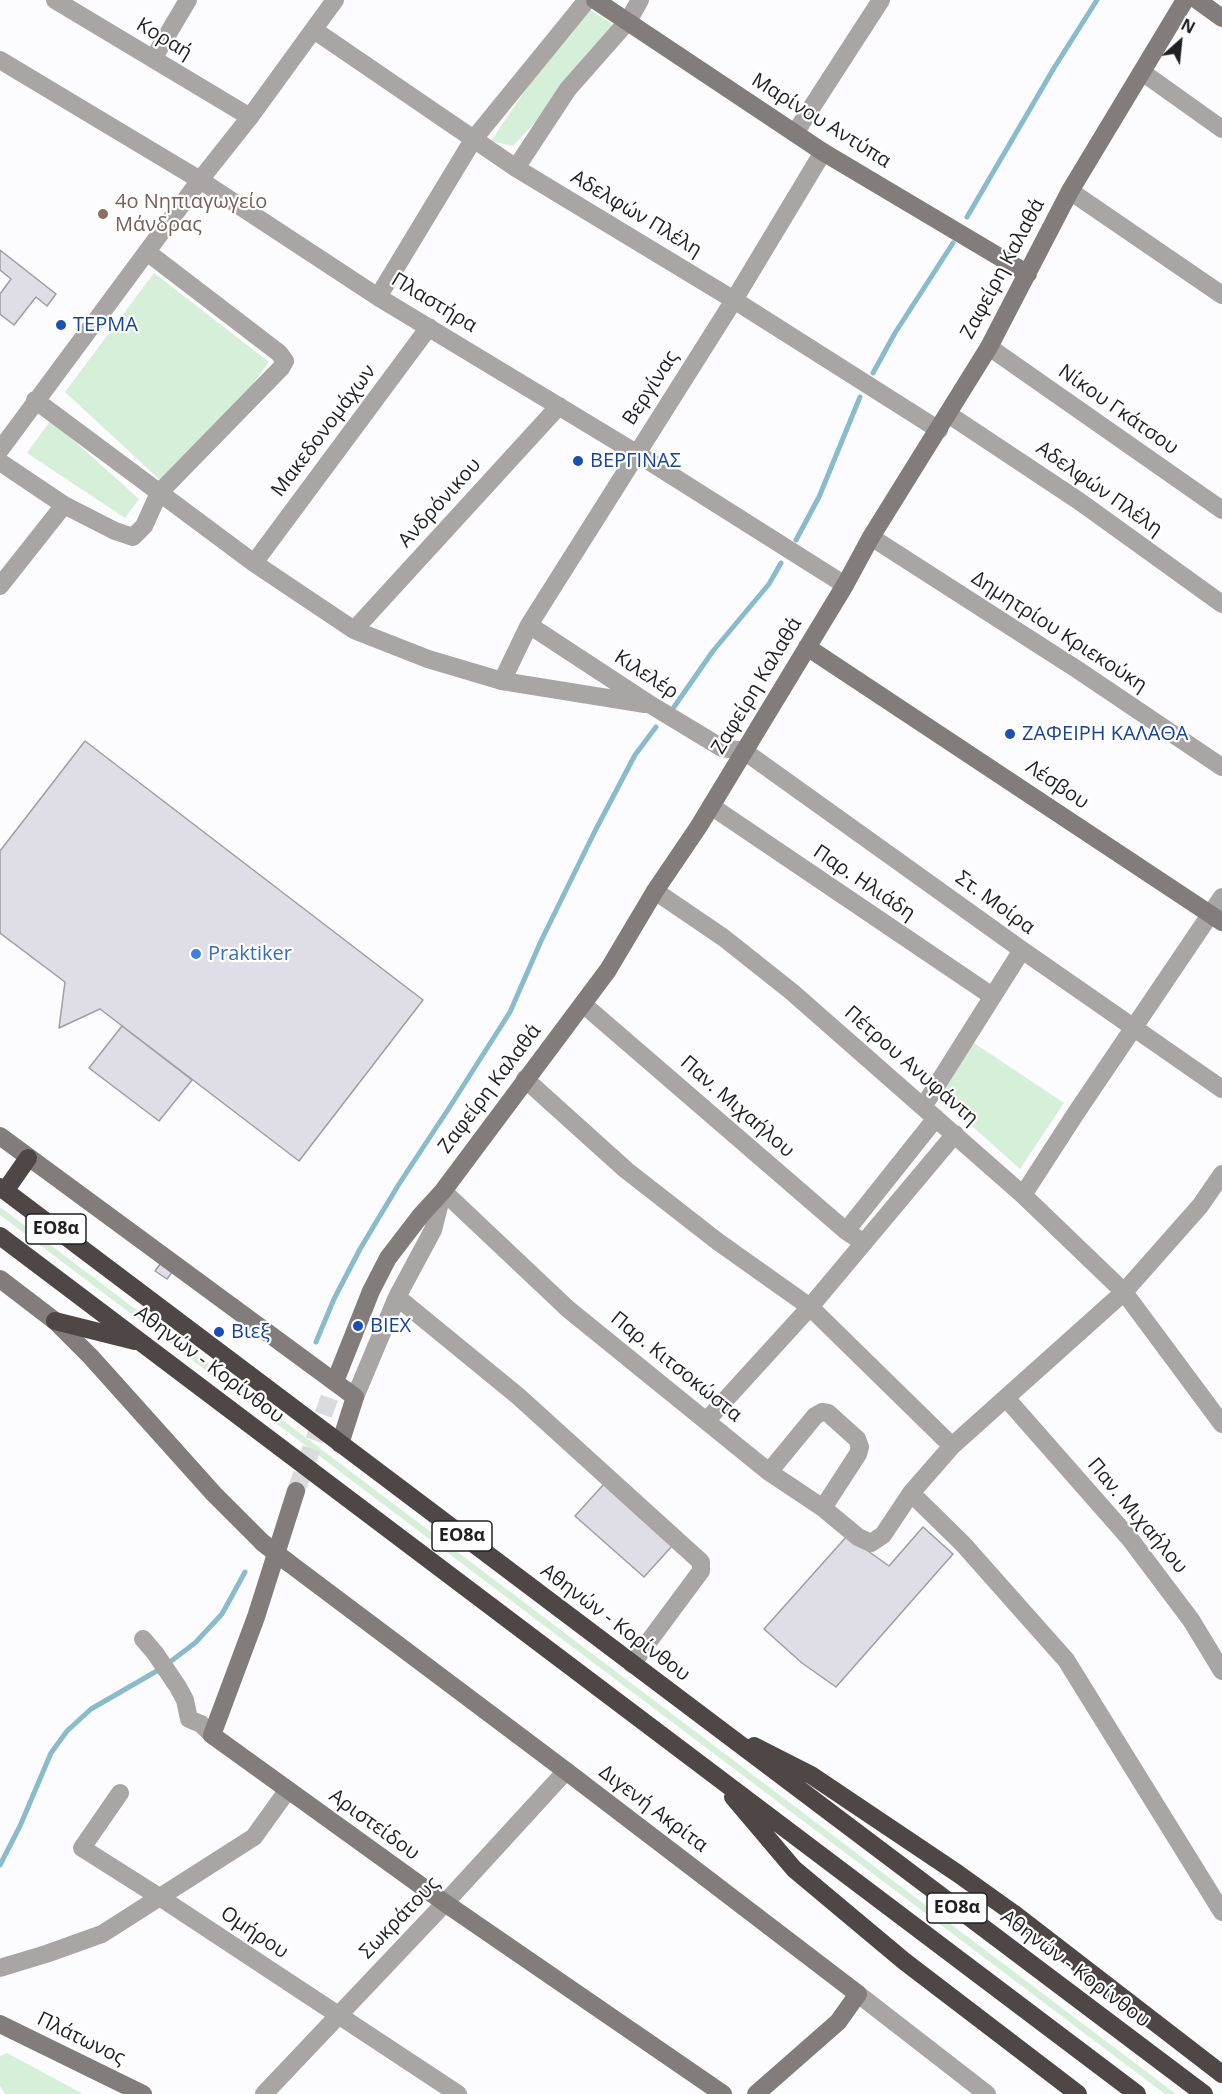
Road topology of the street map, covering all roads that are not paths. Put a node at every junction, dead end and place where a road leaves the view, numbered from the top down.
1 (55, 0) edge
2 (188, 0) edge
3 (335, 0) edge
4 (587, 0) edge
5 (595, 0) edge
6 (640, 0) edge
7 (881, 0) edge
8 (1185, 0) edge
9 (1197, 0) edge
10 (1222, 18) edge
11 (628, 21) junction
12 (314, 30) junction
13 (153, 59) junction
14 (0, 60) edge
15 (1142, 72) junction
16 (250, 117) junction
17 (1222, 129) edge
18 (795, 133) junction
19 (473, 140) junction
20 (823, 152) junction
21 (516, 168) junction
22 (200, 180) junction
23 (1070, 191) junction
24 (147, 252) junction
25 (1028, 274) junction
26 (1222, 295) edge
27 (378, 297) junction
28 (734, 300) junction
29 (429, 327) junction
30 (989, 347) junction
31 (35, 400) junction
32 (559, 406) junction
33 (948, 414) junction
34 (939, 430) junction
35 (0, 450) edge
36 (636, 453) junction
37 (0, 462) edge
38 (159, 493) junction
39 (64, 505) junction
40 (1222, 510) edge
41 (871, 537) junction
42 (254, 563) junction
43 (844, 585) junction
44 (0, 586) edge
45 (1222, 604) edge
46 (529, 625) junction
47 (354, 630) junction
48 (807, 647) junction
49 (502, 681) junction
50 (651, 705) junction
51 (744, 751) junction
52 (1222, 767) edge
53 (711, 806) junction
54 (655, 891) junction
55 (1222, 897) edge
56 (1216, 918) edge
57 (1022, 950) junction
58 (992, 996) junction
59 (583, 1004) junction
60 (1133, 1028) junction
61 (525, 1079) junction
62 (1222, 1089) edge
63 (929, 1112) junction
64 (955, 1134) junction
65 (0, 1136) edge
66 (28, 1158) junction
67 (1222, 1174) edge
68 (2, 1189) edge
69 (443, 1191) junction
70 (1023, 1196) junction
71 (846, 1231) junction
72 (0, 1236) edge
73 (864, 1243) junction
74 (0, 1279) edge
75 (1124, 1292) junction
76 (397, 1298) junction
77 (810, 1307) junction
78 (55, 1321) junction
79 (142, 1343) junction
80 (338, 1374) tunnel mouth
81 (355, 1397) junction
82 (1006, 1398) junction
83 (707, 1420) junction
84 (1222, 1424) edge
85 (340, 1444) junction
86 (952, 1446) junction
87 (769, 1472) junction
88 (296, 1491) tunnel mouth
89 (911, 1493) junction
90 (824, 1508) junction
91 (149, 1646) dead end
92 (632, 1664) junction
93 (1222, 1671) edge
94 (710, 1723) junction
95 (212, 1735) junction
96 (566, 1771) junction
97 (710, 1771) junction
98 (287, 1791) junction
99 (120, 1793) dead end
100 (160, 1898) junction
101 (445, 1903) junction
102 (1222, 1912) edge
103 (0, 1968) edge
104 (858, 1994) junction
105 (337, 2016) junction
106 (0, 2024) edge
107 (1222, 2074) edge
108 (142, 2094) edge
109 (264, 2094) edge
110 (458, 2094) edge
111 (723, 2094) edge
112 (756, 2094) edge
113 (987, 2094) edge
114 (1078, 2094) edge
115 (1137, 2094) edge
116 (1204, 2094) edge

1 - 13 street, Κοραή
2 - 13 street
3 - 12 street
4 - 19 street
5 - 11 street, Μαρίνου Αντύπα
6 - 11 street
7 - 18 street
8 - 15 street, Ζαφείρη Καλαθά
9 - 10 street
11 - 18 street, Μαρίνου Αντύπα
11 - 21 street
12 - 16 street
12 - 19 street, Αδελφών Πλέλη
13 - 16 street, Κοραή
14 - 22 street, Πλαστήρα
15 - 17 street
15 - 23 street, Ζαφείρη Καλαθά
16 - 22 street
18 - 20 street, Μαρίνου Αντύπα
19 - 21 street, Αδελφών Πλέλη
19 - 27 street
20 - 25 street, Μαρίνου Αντύπα
20 - 28 street, Βεργίνας
21 - 28 street, Αδελφών Πλέλη
22 - 24 street
22 - 27 street, Πλαστήρα
23 - 25 street, Ζαφείρη Καλαθά
23 - 26 street
24 - 31 street
24 - 38 street
25 - 30 street, Ζαφείρη Καλαθά
27 - 29 street, Πλαστήρα
28 - 34 street, Αδελφών Πλέλη
28 - 36 street, Βεργίνας
29 - 32 street, Πλαστήρα
29 - 42 street, Μακεδονομάχων
30 - 33 street, Ζαφείρη Καλαθά
30 - 40 street, Νίκου Γκάτσου
31 - 35 street
31 - 38 street
32 - 36 street, Πλαστήρα
32 - 47 street, Ανδρόνικου
33 - 34 street, Ζαφείρη Καλαθά
33 - 45 street, Αδελφών Πλέλη
34 - 41 street, Ζαφείρη Καλαθά
36 - 43 street, Πλαστήρα
36 - 46 street, Βεργίνας
37 - 39 street
38 - 39 street
38 - 42 street
39 - 44 street
41 - 43 street, Ζαφείρη Καλαθά
41 - 52 street, Δημητρίου Κριεκούκη
42 - 47 street
43 - 48 street, Ζαφείρη Καλαθά
46 - 49 street, Βεργίνας
46 - 50 street, Κιλελέρ
47 - 49 street
48 - 51 street, Ζαφείρη Καλαθά
48 - 56 street, Λέσβου
49 - 50 street
50 - 51 street, Κιλελέρ
51 - 53 street, Ζαφείρη Καλαθά
51 - 57 street, Στ. Μοίρα
53 - 54 street, Ζαφείρη Καλαθά
53 - 58 street, Παρ. Ηλιάδη
54 - 59 street, Ζαφείρη Καλαθά
54 - 63 street, Πέτρου Ανυφάντη
55 - 56 street
56 - 60 street
57 - 58 street
57 - 60 street, Στ. Μοίρα
58 - 63 street
59 - 61 street, Ζαφείρη Καλαθά
59 - 71 street, Παν. Μιχαήλου
60 - 62 street, Στ. Μοίρα
60 - 70 street
61 - 69 street, Ζαφείρη Καλαθά
61 - 77 street
63 - 64 street, Πέτρου Ανυφάντη
63 - 71 street
64 - 70 street, Πέτρου Ανυφάντη
64 - 73 street
65 - 66 street
66 - 68 highway
66 - 81 street
67 - 75 street
68 - 85 highway, Αθηνών - Κορίνθου / ΕΟ8α
69 - 76 street
69 - 80 street, Ζαφείρη Καλαθά
69 - 83 street, Παρ. Κιτσοκώστα
70 - 75 street, Πέτρου Ανυφάντη
71 - 73 street, Παν. Μιχαήλου
72 - 79 highway, Αθηνών - Κορίνθου / ΕΟ8α
73 - 77 street
74 - 78 street, Διγενή Ακρίτα
75 - 82 street
75 - 84 street, Πέτρου Ανυφάντη
76 - 81 street
76 - 92 street
77 - 83 street
77 - 86 street
78 - 79 highway
78 - 96 street, Διγενή Ακρίτα, bridge
79 - 97 highway, Αθηνών - Κορίνθου / ΕΟ8α
81 - 85 street
82 - 86 street
82 - 93 street, Παν. Μιχαήλου
83 - 87 street, Παρ. Κιτσοκώστα
85 - 92 highway, Αθηνών - Κορίνθου / ΕΟ8α
86 - 89 street
87 - 90 street, Παρ. Κιτσοκώστα
87 - 90 street
88 - 95 street
89 - 90 street, Παρ. Κιτσοκώστα
89 - 102 street
91 - 95 street
92 - 94 highway, Αθηνών - Κορίνθου / ΕΟ8α
94 - 107 highway
94 - 116 highway, Αθηνών - Κορίνθου / ΕΟ8α
95 - 98 street, Αριστείδου
96 - 101 street, Σωκράτους
96 - 104 street, Διγενή Ακρίτα
97 - 114 highway
97 - 115 highway, Αθηνών - Κορίνθου / ΕΟ8α
98 - 100 street
98 - 101 street, Αριστείδου
99 - 100 street, Ομήρου
100 - 103 street
100 - 105 street, Ομήρου
101 - 105 street, Σωκράτους
101 - 111 street, Αριστείδου
104 - 112 street
104 - 113 street, Διγενή Ακρίτα
105 - 109 street, Σωκράτους
105 - 110 street, Ομήρου
106 - 108 street, Πλάτωνος

